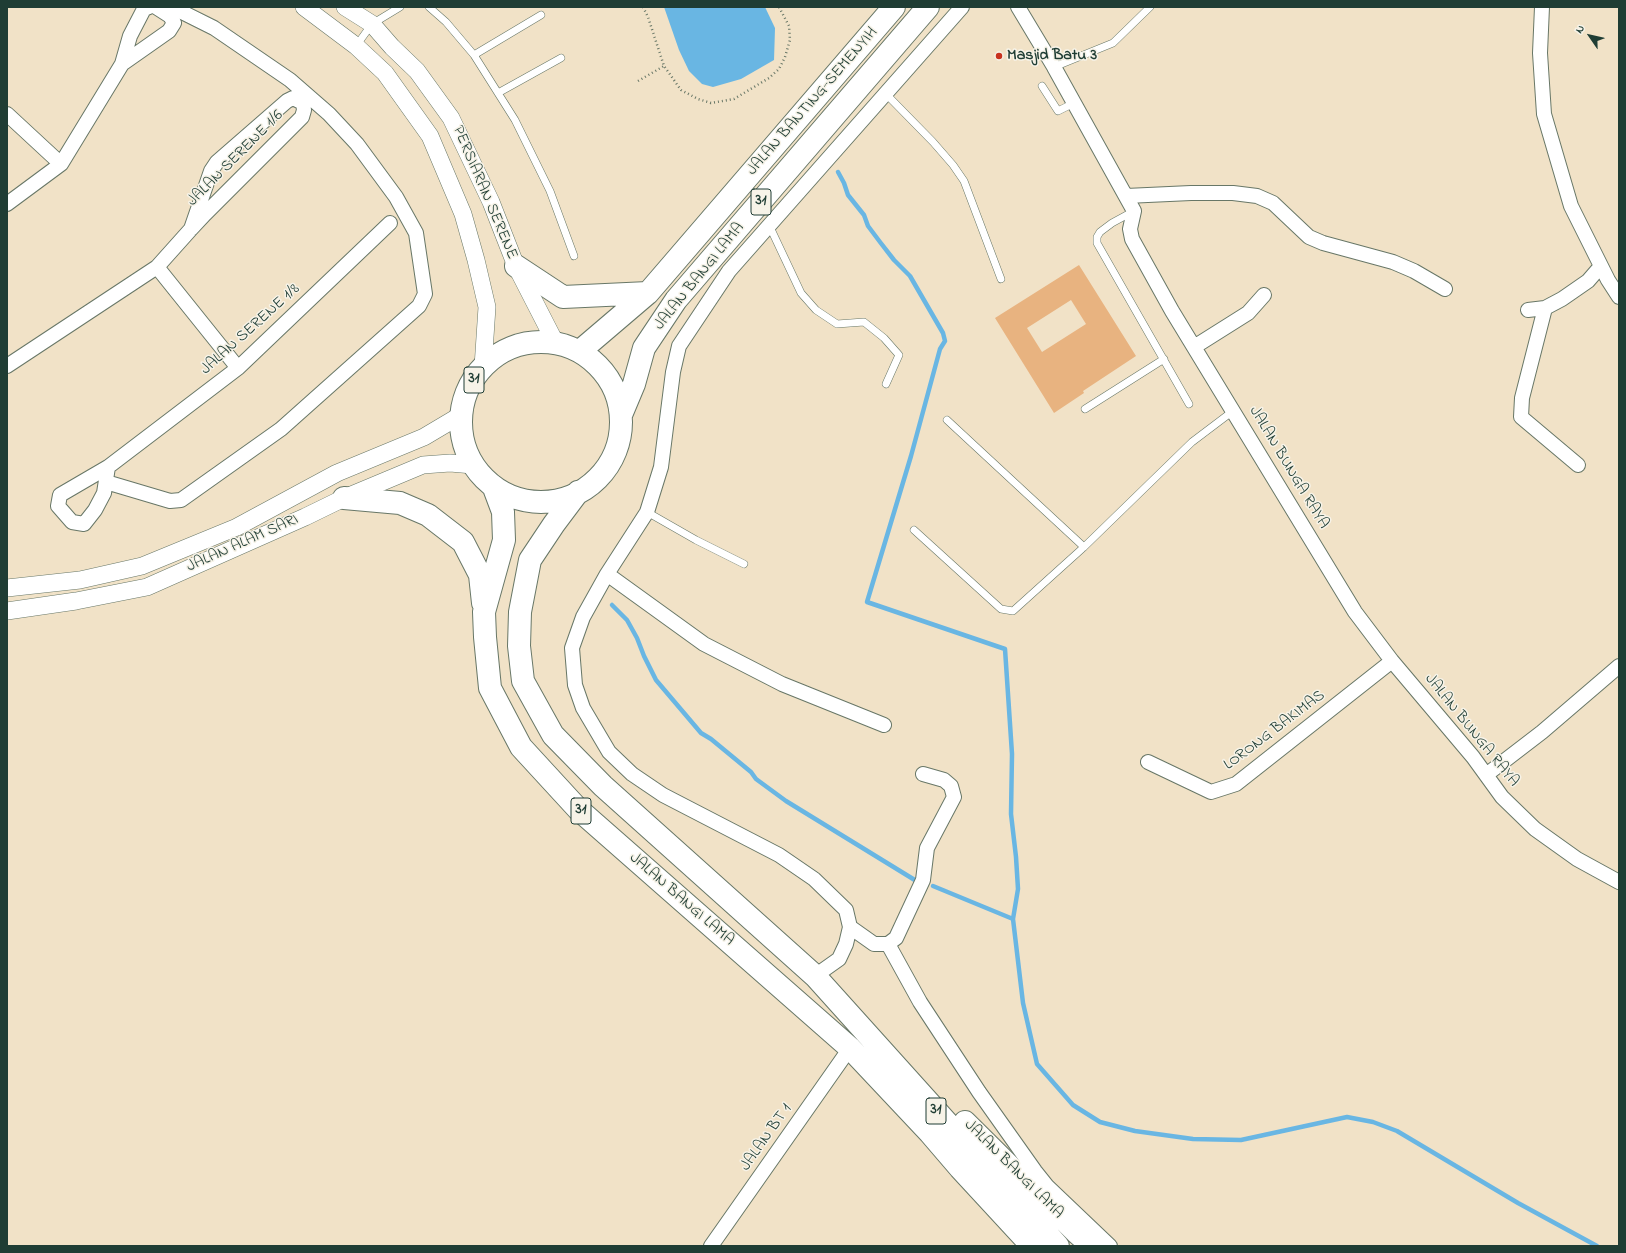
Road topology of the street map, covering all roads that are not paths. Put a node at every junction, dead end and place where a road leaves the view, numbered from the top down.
1 (149, 7) edge
2 (156, 7) edge
3 (172, 7) edge
4 (304, 7) edge
5 (345, 7) edge
6 (400, 7) edge
7 (429, 7) edge
8 (894, 7) edge
9 (928, 7) edge
10 (962, 7) edge
11 (1018, 7) edge
12 (1150, 7) edge
13 (1542, 7) edge
14 (540, 15) dead end
15 (372, 24) junction
16 (356, 46) junction
17 (474, 55) junction
18 (561, 58) dead end
19 (122, 64) junction
20 (1054, 67) junction
21 (1042, 86) dead end
22 (498, 93) junction
23 (886, 94) junction
24 (1074, 103) junction
25 (7, 114) edge
26 (61, 164) junction
27 (1126, 196) junction
28 (7, 204) edge
29 (1134, 211) junction
30 (390, 224) dead end
31 (769, 225) junction
32 (191, 229) junction
33 (574, 256) dead end
34 (516, 266) junction
35 (1601, 266) junction
36 (157, 267) junction
37 (1001, 279) dead end
38 (1446, 289) dead end
39 (648, 293) junction
40 (1264, 295) dead end
41 (1619, 296) edge
42 (1546, 308) junction
43 (1528, 310) dead end
44 (555, 342) junction
45 (1194, 348) junction
46 (580, 351) junction
47 (1164, 359) junction
48 (7, 366) edge
49 (483, 367) junction
50 (238, 368) junction
51 (886, 384) dead end
52 (1189, 404) dead end
53 (1085, 409) dead end
54 (1233, 411) junction
55 (461, 415) junction
56 (621, 415) junction
57 (947, 420) dead end
58 (473, 465) junction
59 (1578, 465) dead end
60 (108, 467) junction
61 (106, 482) junction
62 (494, 488) junction
63 (578, 492) junction
64 (344, 498) junction
65 (647, 512) junction
66 (914, 530) dead end
67 (1084, 547) junction
68 (744, 564) dead end
69 (607, 574) junction
70 (7, 588) edge
71 (7, 612) edge
72 (484, 612) junction
73 (1392, 661) junction
74 (1619, 666) edge
75 (884, 725) dead end
76 (1148, 762) dead end
77 (924, 774) dead end
78 (1486, 775) junction
79 (1619, 882) edge
80 (850, 927) junction
81 (888, 944) junction
82 (815, 976) junction
83 (850, 1048) junction
84 (880, 1048) junction
85 (711, 1246) edge
86 (1032, 1246) edge
87 (1058, 1246) edge
88 (1092, 1246) edge
89 (1110, 1246) edge

1 - 19 street
2 - 19 street
3 - 61 street
4 - 16 street, PERSIARAN SERENE
5 - 15 street, PERSIARAN SERENE
6 - 15 lane
7 - 17 lane
8 - 39 main road, JALAN BANTING-SEMENYIH / 31
9 - 56 main road, JALAN BANGI LAMA / 31
10 - 23 street
11 - 20 street
12 - 20 lane
13 - 35 street
14 - 17 lane
15 - 16 lane
15 - 34 street, PERSIARAN SERENE
16 - 49 street, PERSIARAN SERENE
17 - 22 lane
18 - 22 lane
19 - 26 street
20 - 24 street
21 - 24 lane
22 - 33 lane
23 - 31 street
23 - 37 lane
24 - 27 street
25 - 26 street
26 - 28 street
27 - 29 street
27 - 38 street
29 - 45 street, JALAN BUNGA RAYA
29 - 47 lane
30 - 50 street, JALAN SERENE 1/8
31 - 51 lane
31 - 65 street
32 - 32 street, JALAN SERENE 1/6
32 - 36 street, JALAN SERENE 1/6
34 - 39 main road
34 - 44 street, PERSIARAN SERENE
35 - 41 street
35 - 42 street
36 - 48 street, JALAN SERENE 1/6
36 - 50 street
39 - 46 main road, JALAN BANTING-SEMENYIH / 31
40 - 45 street
42 - 43 street
42 - 59 street
44 - 46 main road, JALAN BANGI LAMA / 31
44 - 49 main road, JALAN BANGI LAMA / 31
45 - 54 street, JALAN BUNGA RAYA
46 - 56 main road, JALAN BANGI LAMA / 31
47 - 52 lane
47 - 53 lane
49 - 55 main road, JALAN BANGI LAMA / 31
50 - 60 street, JALAN SERENE 1/8
54 - 67 lane
54 - 73 street, JALAN BUNGA RAYA
55 - 58 main road, JALAN BANGI LAMA / 31
55 - 70 street, JALAN ALAM SARI
56 - 63 main road, JALAN BANGI LAMA / 31
57 - 67 lane
58 - 62 main road, JALAN BANGI LAMA / 31
58 - 64 street, JALAN ALAM SARI
60 - 61 street, JALAN SERENE 1/8
60 - 61 street, JALAN SERENE 1/8
62 - 63 main road, JALAN BANGI LAMA / 31
62 - 72 main road, JALAN BANGI LAMA / 31
63 - 82 main road, JALAN BANGI LAMA / 31
64 - 71 street, JALAN ALAM SARI
64 - 72 main road
65 - 68 lane
65 - 69 street
66 - 67 lane
69 - 75 street
69 - 80 street
72 - 83 main road, JALAN BANGI LAMA / 31
73 - 76 street, LORONG BAKIMAS
73 - 78 street, JALAN BUNGA RAYA
74 - 78 street
77 - 81 street
78 - 79 street, JALAN BUNGA RAYA
80 - 81 street
80 - 82 street
81 - 89 street
82 - 84 main road, JALAN BANGI LAMA / 31
83 - 85 street, JALAN BT 1
83 - 86 main road, JALAN BANGI LAMA / 31
84 - 87 main road, JALAN BANGI LAMA / 31
84 - 88 main road, JALAN BANGI LAMA / 31

